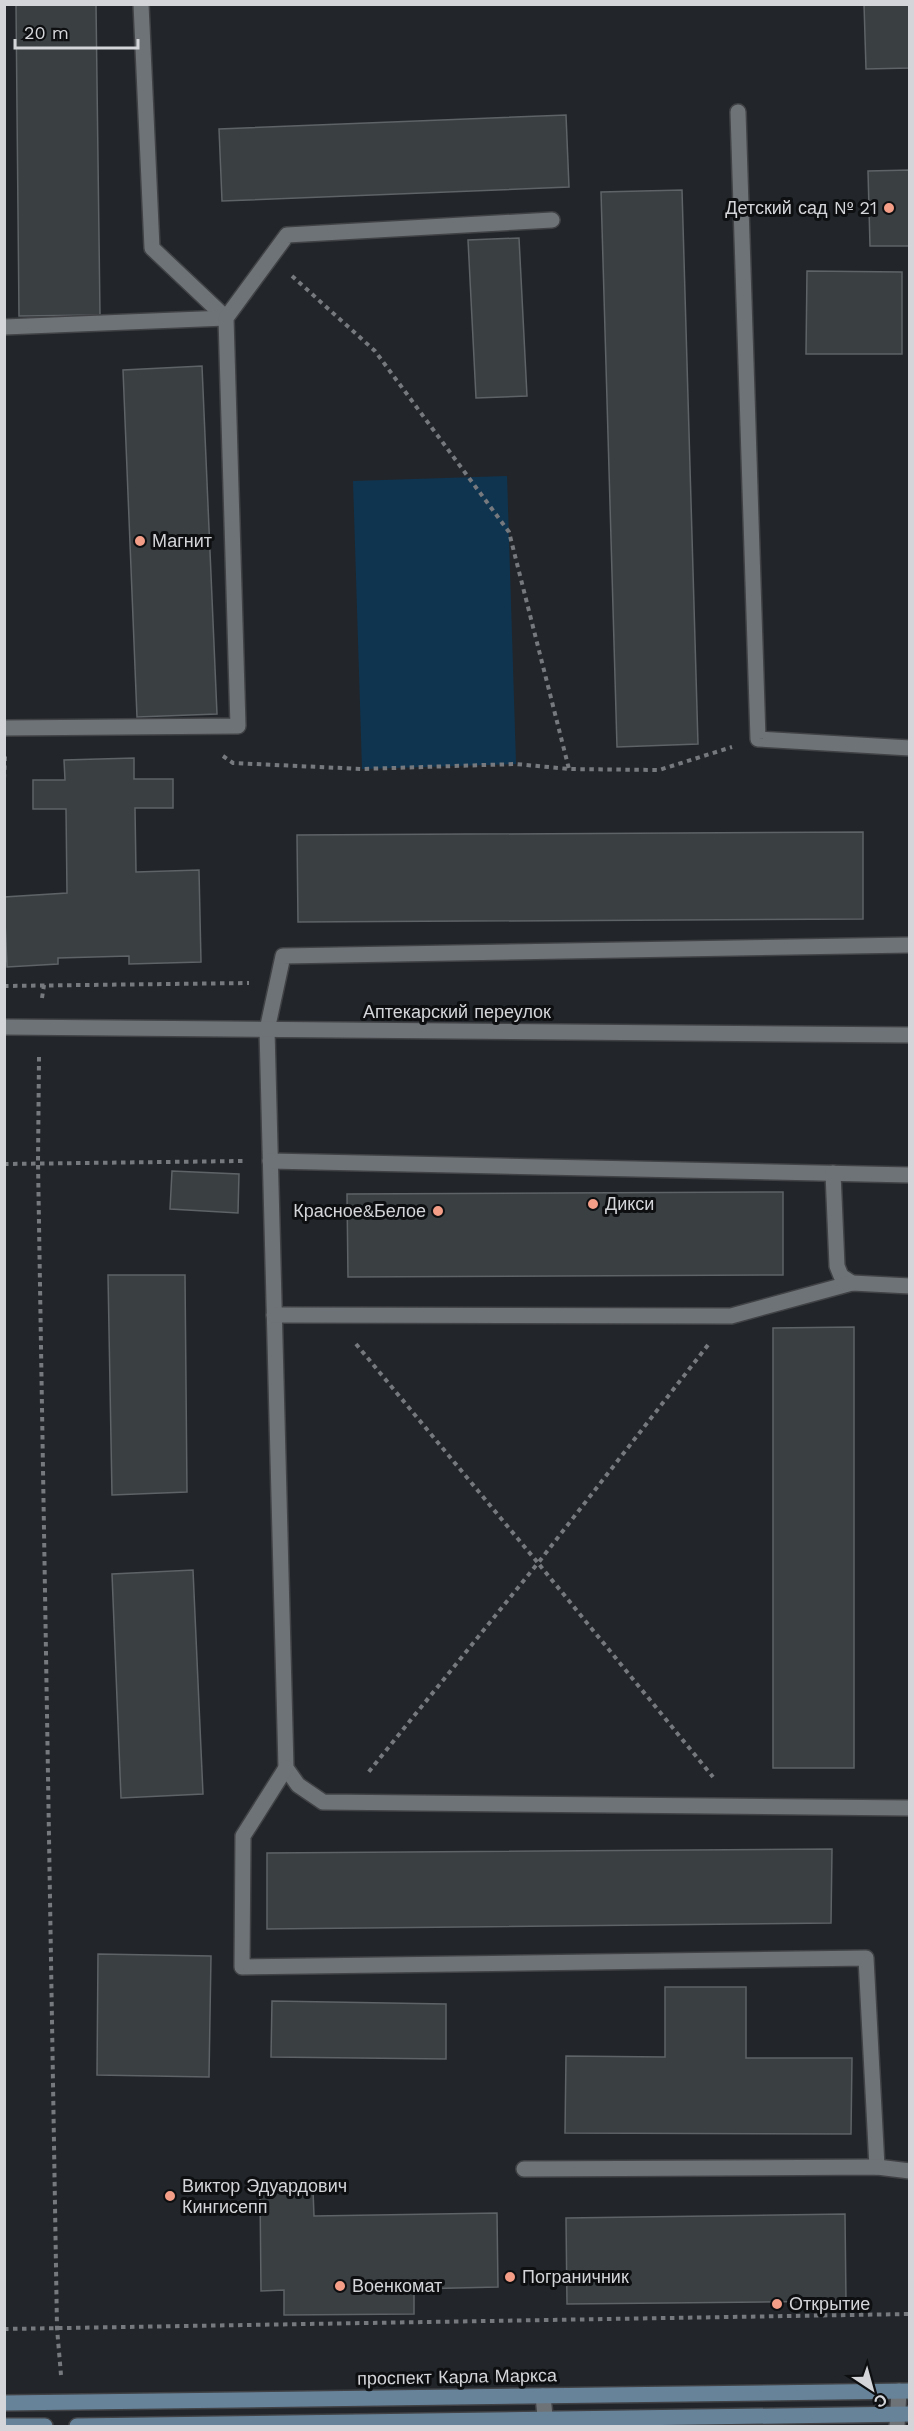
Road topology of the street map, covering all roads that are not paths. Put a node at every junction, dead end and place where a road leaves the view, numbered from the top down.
1 (141, 4) edge
2 (738, 112) dead end
3 (552, 220) dead end
4 (226, 318) junction
5 (4, 327) edge
6 (4, 728) edge
7 (909, 748) edge
8 (909, 945) edge
9 (4, 1027) edge
10 (267, 1030) junction
11 (909, 1035) edge
12 (270, 1161) junction
13 (833, 1173) junction
14 (909, 1175) edge
15 (852, 1283) junction
16 (909, 1286) edge
17 (274, 1315) junction
18 (286, 1768) junction
19 (909, 1808) edge
20 (878, 2166) junction
21 (524, 2169) dead end
22 (909, 2170) edge
23 (904, 2391) edge
24 (543, 2396) junction
25 (4, 2403) edge
26 (901, 2418) edge
27 (546, 2422) edge
28 (4, 2426) edge
29 (45, 2427) edge
30 (77, 2427) edge

1 - 4 street
2 - 7 street
3 - 4 street
4 - 5 street
4 - 6 street
8 - 10 street
9 - 10 street, Аптекарский переулок
10 - 11 street, Аптекарский переулок
10 - 12 street
12 - 13 street
12 - 17 street
13 - 14 street
13 - 15 street
15 - 16 street
15 - 17 street
17 - 18 street
18 - 19 street
18 - 20 street
20 - 21 street
20 - 22 street
23 - 24 main road, проспект Карла Маркса
23 - 26 street
24 - 25 main road, проспект Карла Маркса
24 - 27 street
26 - 27 main road
27 - 30 main road
28 - 29 main road

